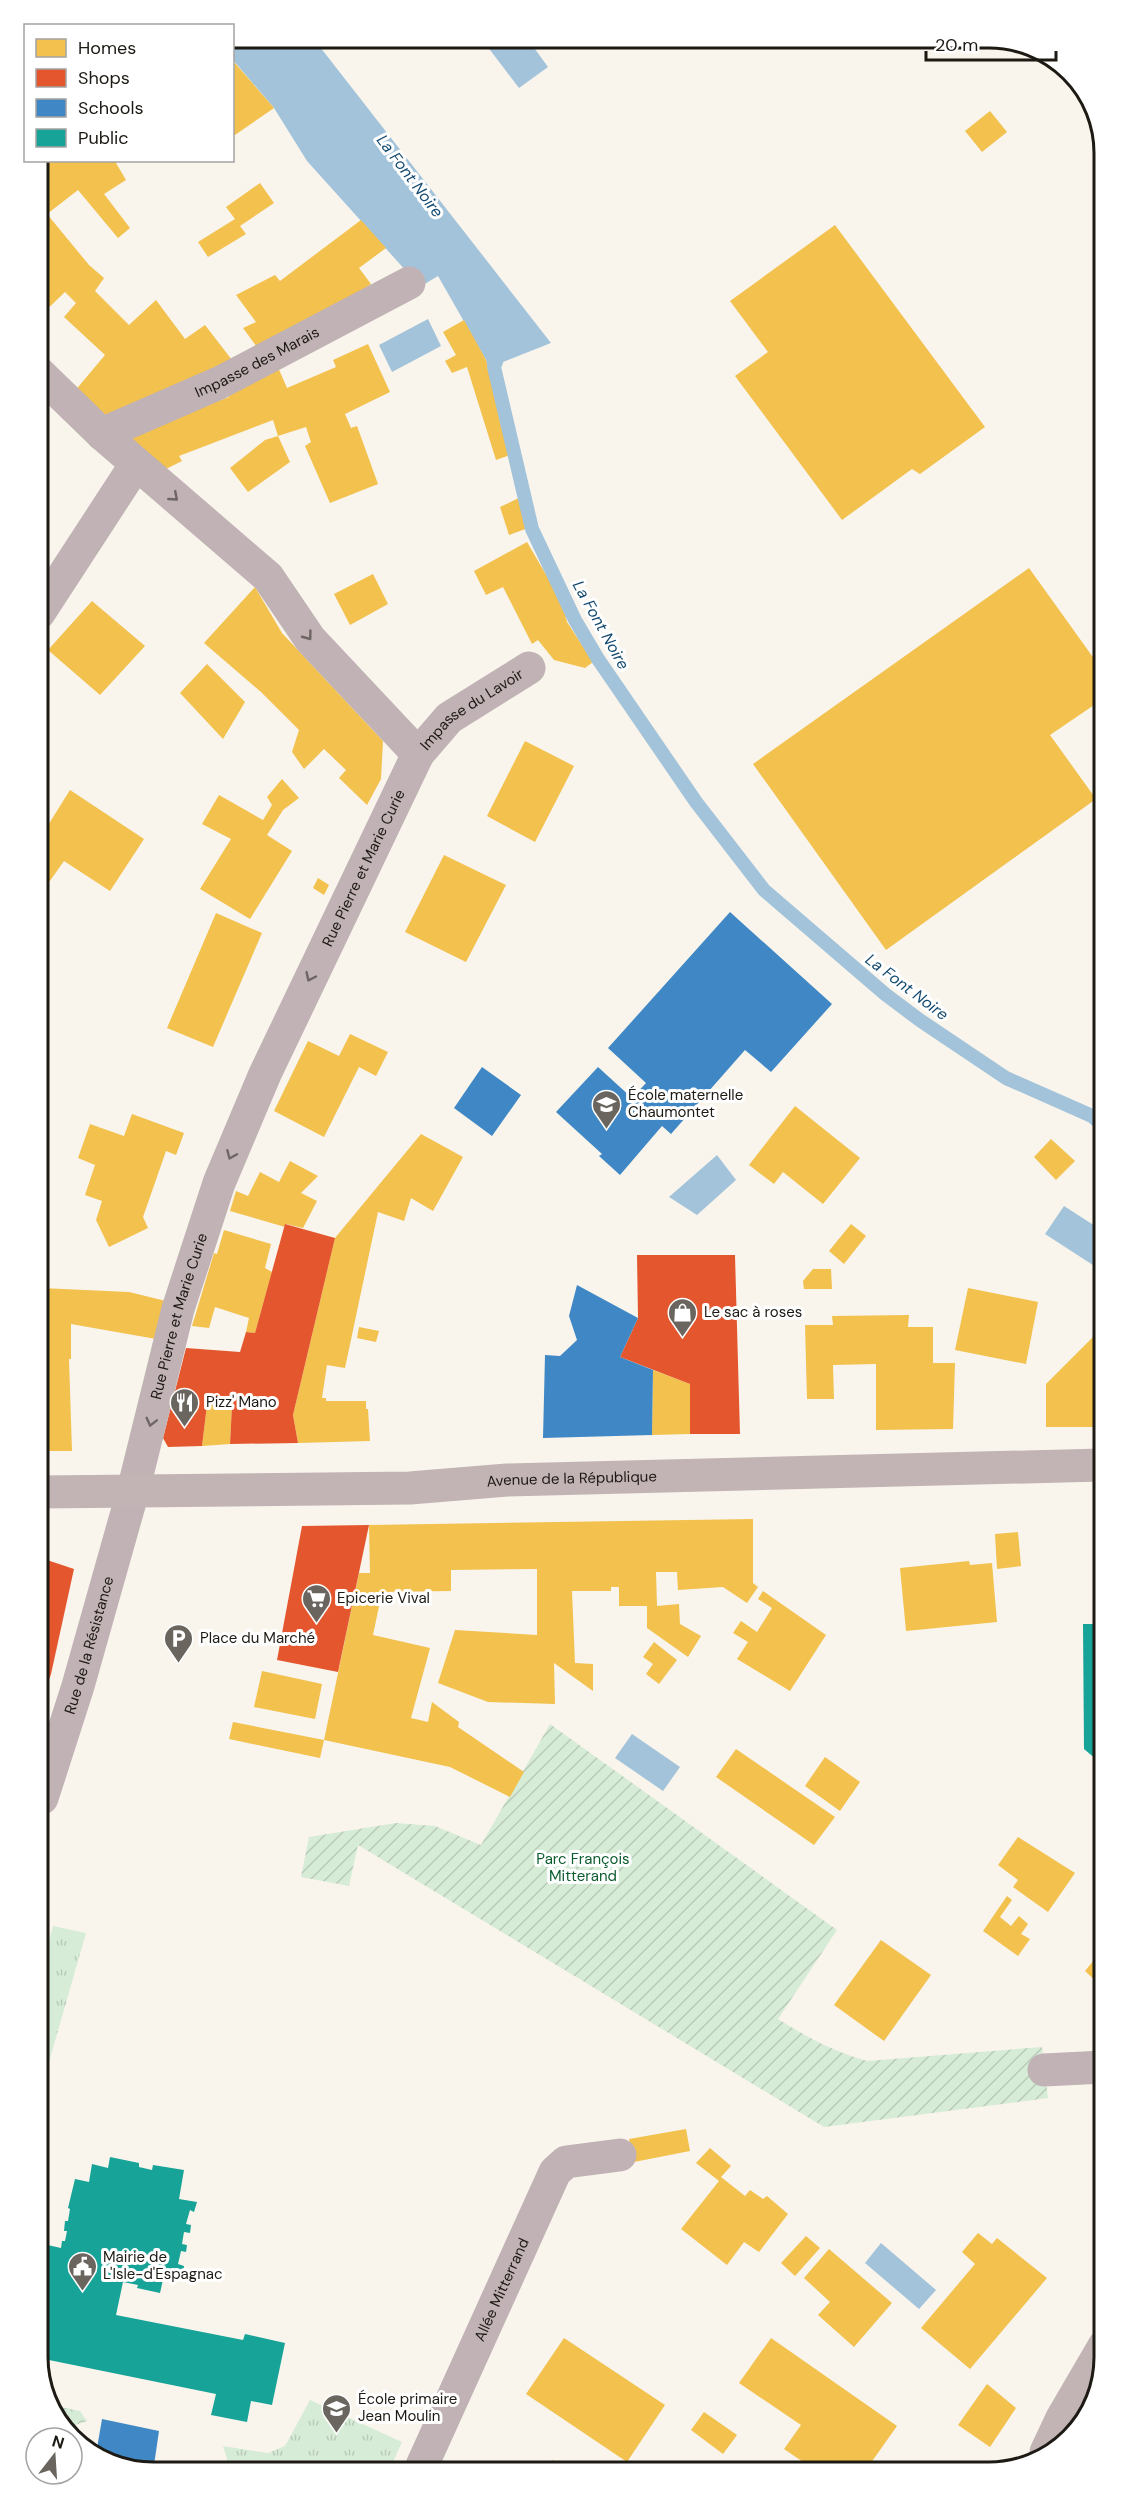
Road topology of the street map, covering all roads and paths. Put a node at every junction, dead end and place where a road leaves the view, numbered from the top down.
1 (409, 283) dead end
2 (48, 382) edge
3 (102, 434) junction
4 (136, 464) junction
5 (48, 600) edge
6 (529, 668) dead end
7 (417, 754) junction
8 (1094, 1465) edge
9 (134, 1491) junction
10 (48, 1492) edge
11 (48, 1779) edge
12 (1094, 2068) edge
13 (1044, 2070) dead end
14 (620, 2155) dead end
15 (1093, 2364) edge
16 (1051, 2441) edge
17 (424, 2462) edge

1 - 3 street, Impasse des Marais
2 - 3 street
3 - 4 street
4 - 5 street
4 -> 7 street
6 - 7 street, Impasse du Lavoir
7 -> 9 street, Rue Pierre et Marie Curie
8 - 9 main road, Avenue de la République
9 - 10 main road, Avenue de la République
9 - 11 street, Rue de la Résistance
12 - 13 street
14 - 17 street, Allée Mitterrand
15 - 16 main road

